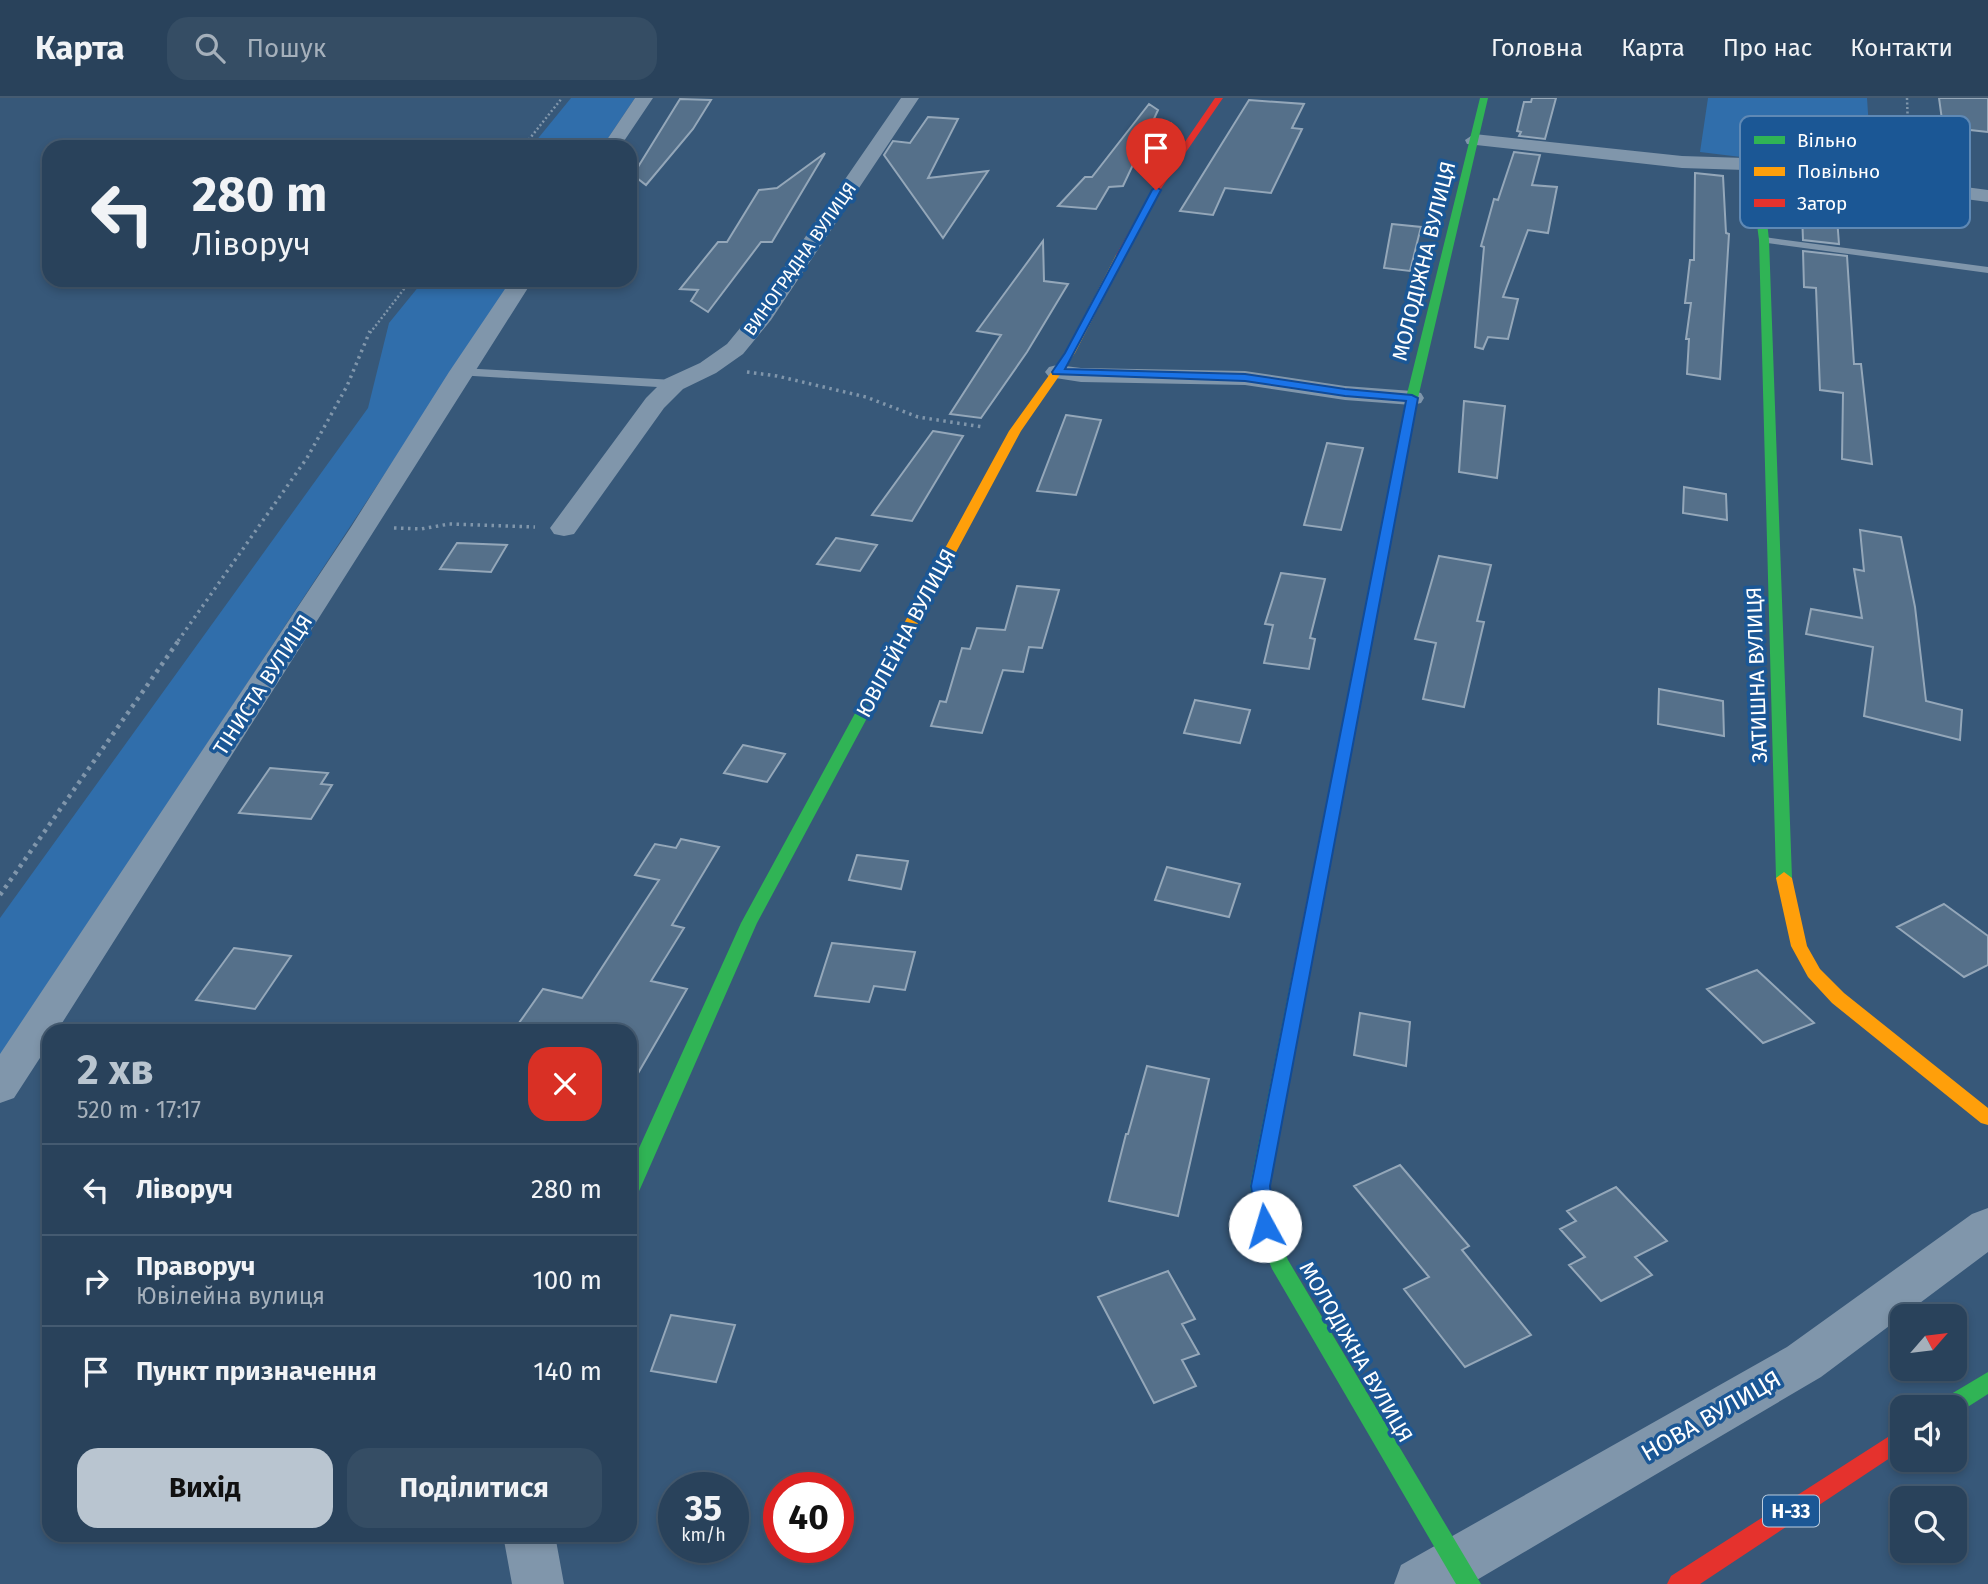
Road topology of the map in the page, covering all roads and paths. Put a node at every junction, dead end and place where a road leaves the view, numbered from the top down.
1 (562, 98) edge
2 (644, 98) edge
3 (910, 98) edge
4 (1219, 98) edge
5 (1484, 98) edge
6 (1907, 98) edge
7 (1908, 116) edge
8 (529, 140) edge
9 (616, 140) edge
10 (1475, 140) junction
11 (1740, 164) edge
12 (1970, 193) edge
13 (1988, 196) edge
14 (1762, 228) edge
15 (1764, 240) junction
16 (1988, 270) edge
17 (405, 287) edge
18 (517, 287) edge
19 (708, 368) junction
20 (461, 372) junction
21 (1057, 372) junction
22 (674, 384) junction
23 (1412, 398) junction
24 (1015, 431) junction
25 (365, 527) junction
26 (564, 528) joint
27 (0, 895) edge
28 (0, 1087) edge
29 (1988, 1118) edge
30 (637, 1173) edge
31 (1988, 1227) edge
32 (1988, 1381) edge
33 (1967, 1395) edge
34 (1890, 1446) edge
35 (530, 1542) edge
36 (1448, 1577) edge
37 (538, 1584) edge
38 (1679, 1584) edge

1 - 8 path
2 - 9 street
3 - 19 street, ВИНОГРАДНА ВУЛИЦЯ
4 - 21 street, ЮВІЛЕЙНА ВУЛИЦЯ
5 - 10 street, МОЛОДІЖНА ВУЛИЦЯ
6 - 7 path
10 - 11 street
10 - 23 street, МОЛОДІЖНА ВУЛИЦЯ
12 - 13 street
14 - 15 street, ЗАТИШНА ВУЛИЦЯ
15 - 16 lane
15 - 29 street, ЗАТИШНА ВУЛИЦЯ
17 - 27 path
18 - 20 street, ТІНИСТА ВУЛИЦЯ
19 - 22 street, ВИНОГРАДНА ВУЛИЦЯ
19 - 24 path
20 - 22 lane
20 - 25 street, ТІНИСТА ВУЛИЦЯ
21 - 23 street
21 - 24 street, ЮВІЛЕЙНА ВУЛИЦЯ
22 - 26 street, ВИНОГРАДНА ВУЛИЦЯ
23 - 36 street, МОЛОДІЖНА ВУЛИЦЯ
24 - 30 street, ЮВІЛЕЙНА ВУЛИЦЯ
25 - 26 path
25 - 28 street, ТІНИСТА ВУЛИЦЯ
31 - 36 street, НОВА ВУЛИЦЯ
32 - 33 street
34 - 38 street, Н-33
35 - 37 street

